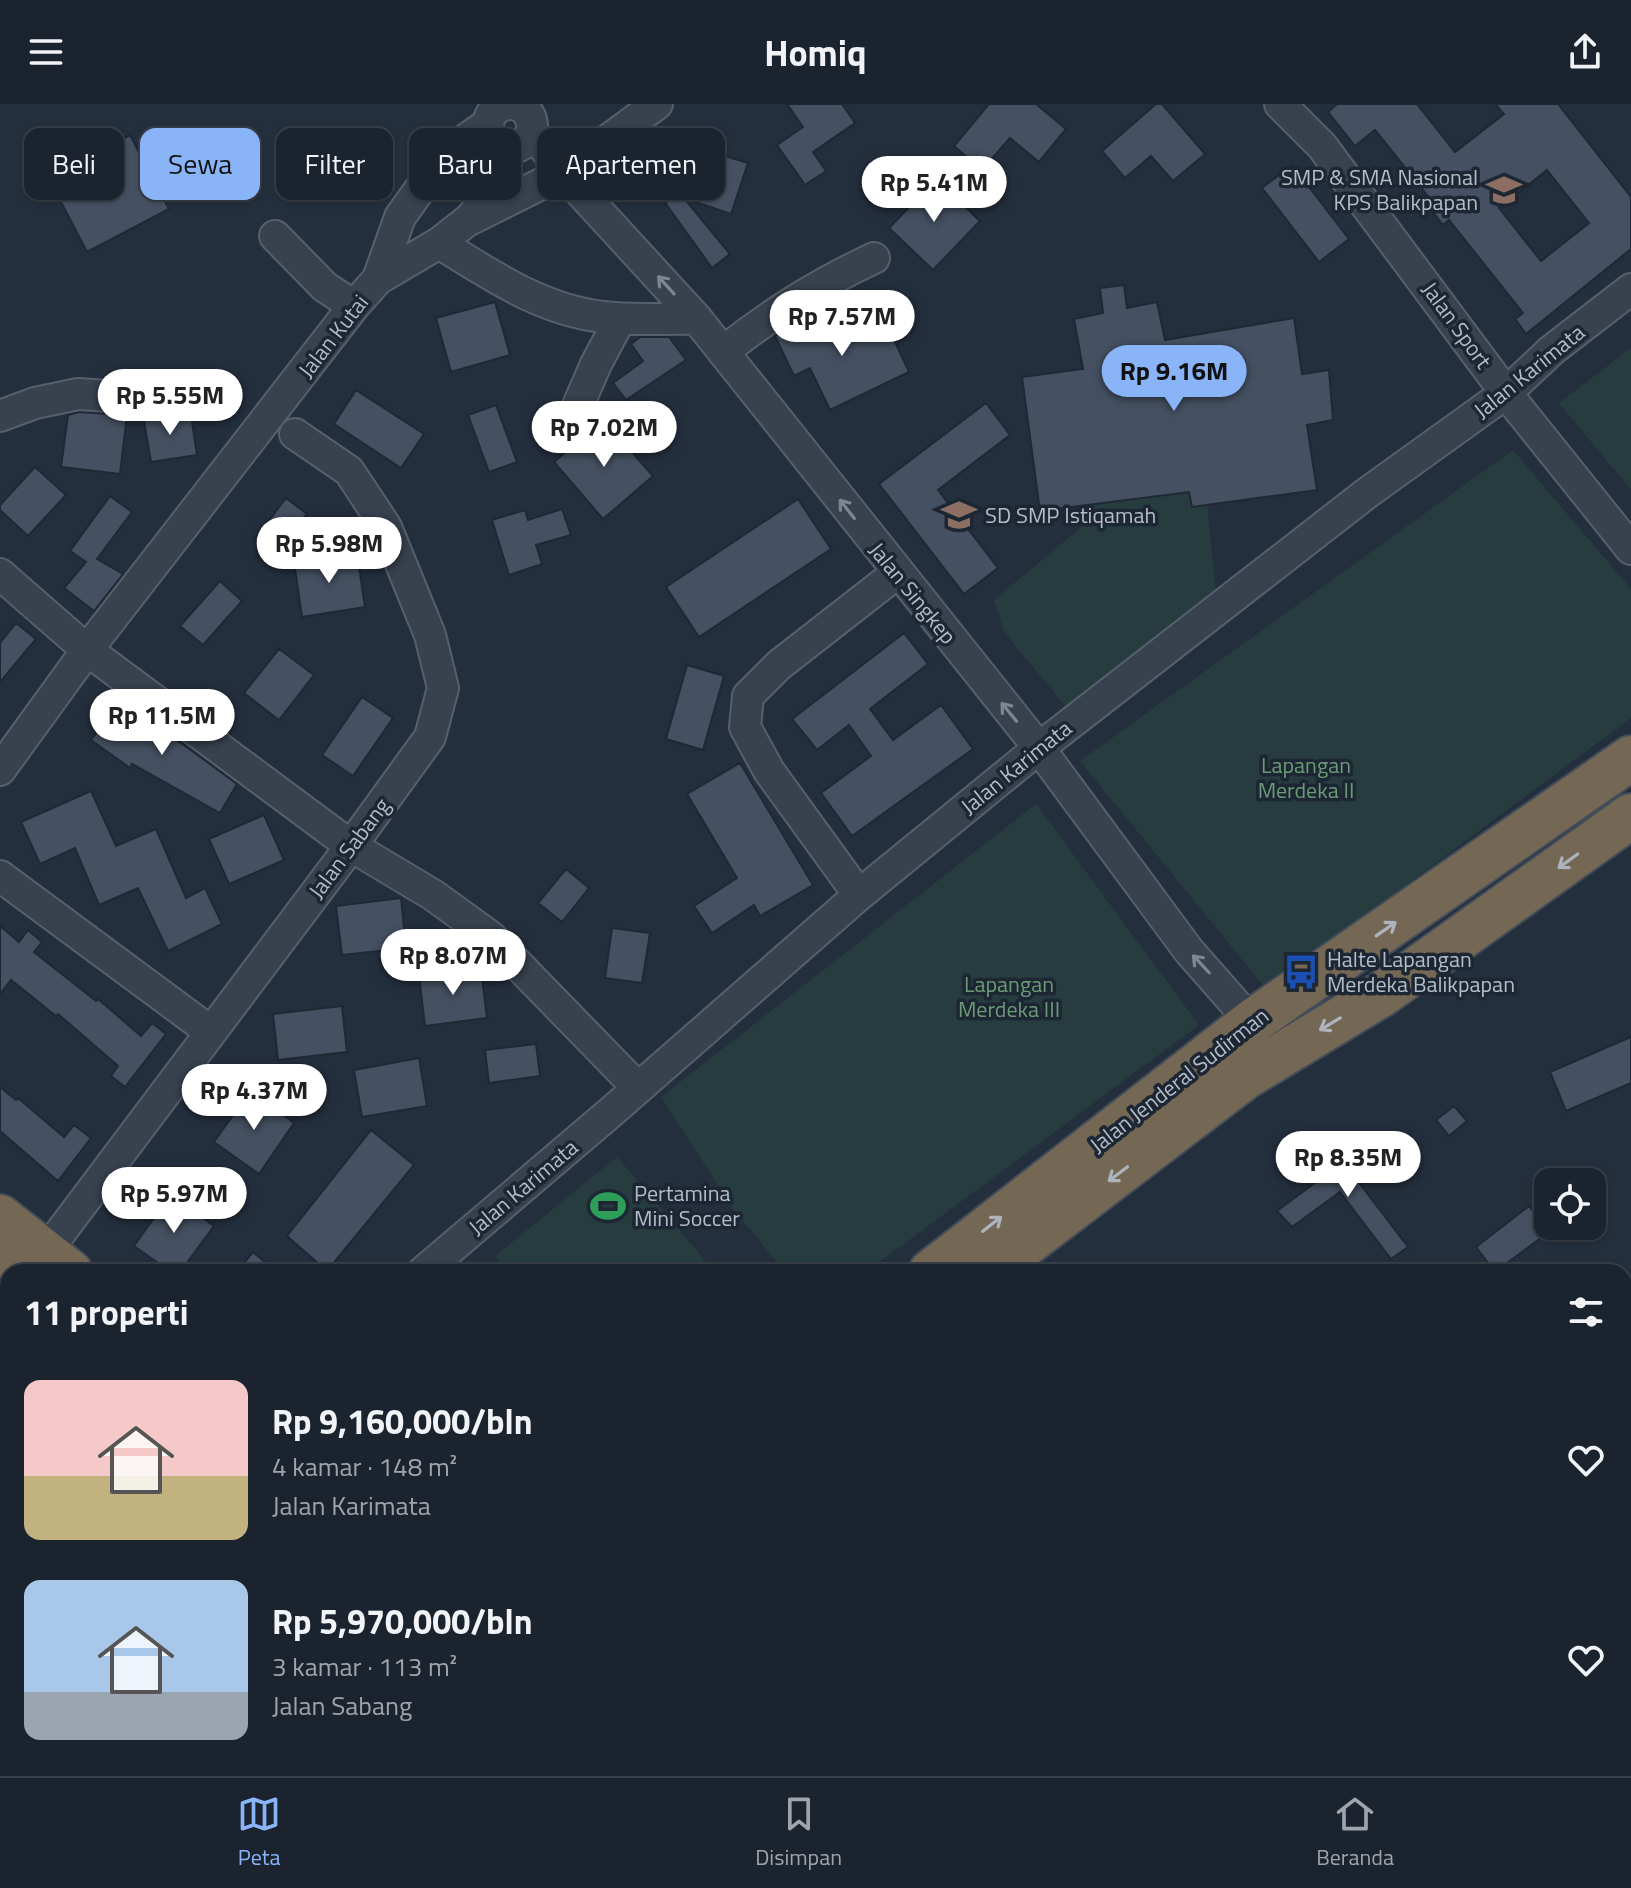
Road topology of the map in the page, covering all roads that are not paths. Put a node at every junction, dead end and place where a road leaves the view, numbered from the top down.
1 (657, 104) edge
2 (1280, 104) edge
3 (500, 110) edge
4 (491, 128) edge
5 (624, 128) edge
6 (521, 140) joint
7 (537, 153) edge
8 (537, 186) edge
9 (485, 200) edge
10 (588, 200) edge
11 (467, 221) junction
12 (275, 236) dead end
13 (439, 243) junction
14 (874, 258) dead end
15 (378, 279) junction
16 (1631, 289) edge
17 (354, 306) junction
18 (620, 319) junction
19 (697, 319) junction
20 (723, 352) junction
21 (1506, 393) junction
22 (173, 400) dead end
23 (0, 416) edge
24 (567, 431) dead end
25 (295, 434) dead end
26 (1631, 549) edge
27 (897, 573) junction
28 (0, 574) edge
29 (87, 650) junction
30 (1039, 748) junction
31 (1631, 758) edge
32 (0, 770) edge
33 (1631, 816) edge
34 (351, 846) junction
35 (0, 876) edge
36 (859, 895) junction
37 (211, 1032) junction
38 (1265, 1038) junction
39 (638, 1088) junction
40 (0, 1217) edge
41 (62, 1256) edge
42 (432, 1264) edge
43 (942, 1264) edge
44 (998, 1264) edge

1 - 5 street, Jalan Kutai
2 - 21 street, Jalan Sport
3 - 4 street
3 - 6 street
3 - 15 street
6 - 7 street, Jalan Singkep
8 - 11 street, Jalan Kutai
9 - 11 street
19 -> 10 street, Jalan Singkep
11 - 13 street, Jalan Kutai
12 - 17 street
13 - 15 street, Jalan Kutai
13 - 18 street
14 - 20 street
15 - 17 street, Jalan Kutai
16 - 21 street, Jalan Karimata
17 - 29 street, Jalan Kutai
18 - 19 street
18 - 24 street
19 - 20 street, Jalan Singkep
27 -> 20 street, Jalan Singkep
21 - 26 street, Jalan Sport
21 - 30 street, Jalan Karimata
22 - 23 street
25 - 34 street, Jalan Sabang
30 -> 27 street, Jalan Singkep
27 - 36 street
28 - 29 street
29 - 32 street, Jalan Kutai
29 - 34 street
30 - 36 street, Jalan Karimata
38 -> 30 street, Jalan Singkep
38 -> 31 highway, Jalan Jenderal Sudirman
33 -> 38 highway, Jalan Jenderal Sudirman
34 - 37 street, Jalan Sabang
34 - 39 street
35 - 37 street
36 - 39 street, Jalan Karimata
37 - 41 street, Jalan Sabang
43 -> 38 highway, Jalan Jenderal Sudirman
38 -> 44 highway, Jalan Jenderal Sudirman
39 - 42 street, Jalan Karimata
40 - 41 highway

